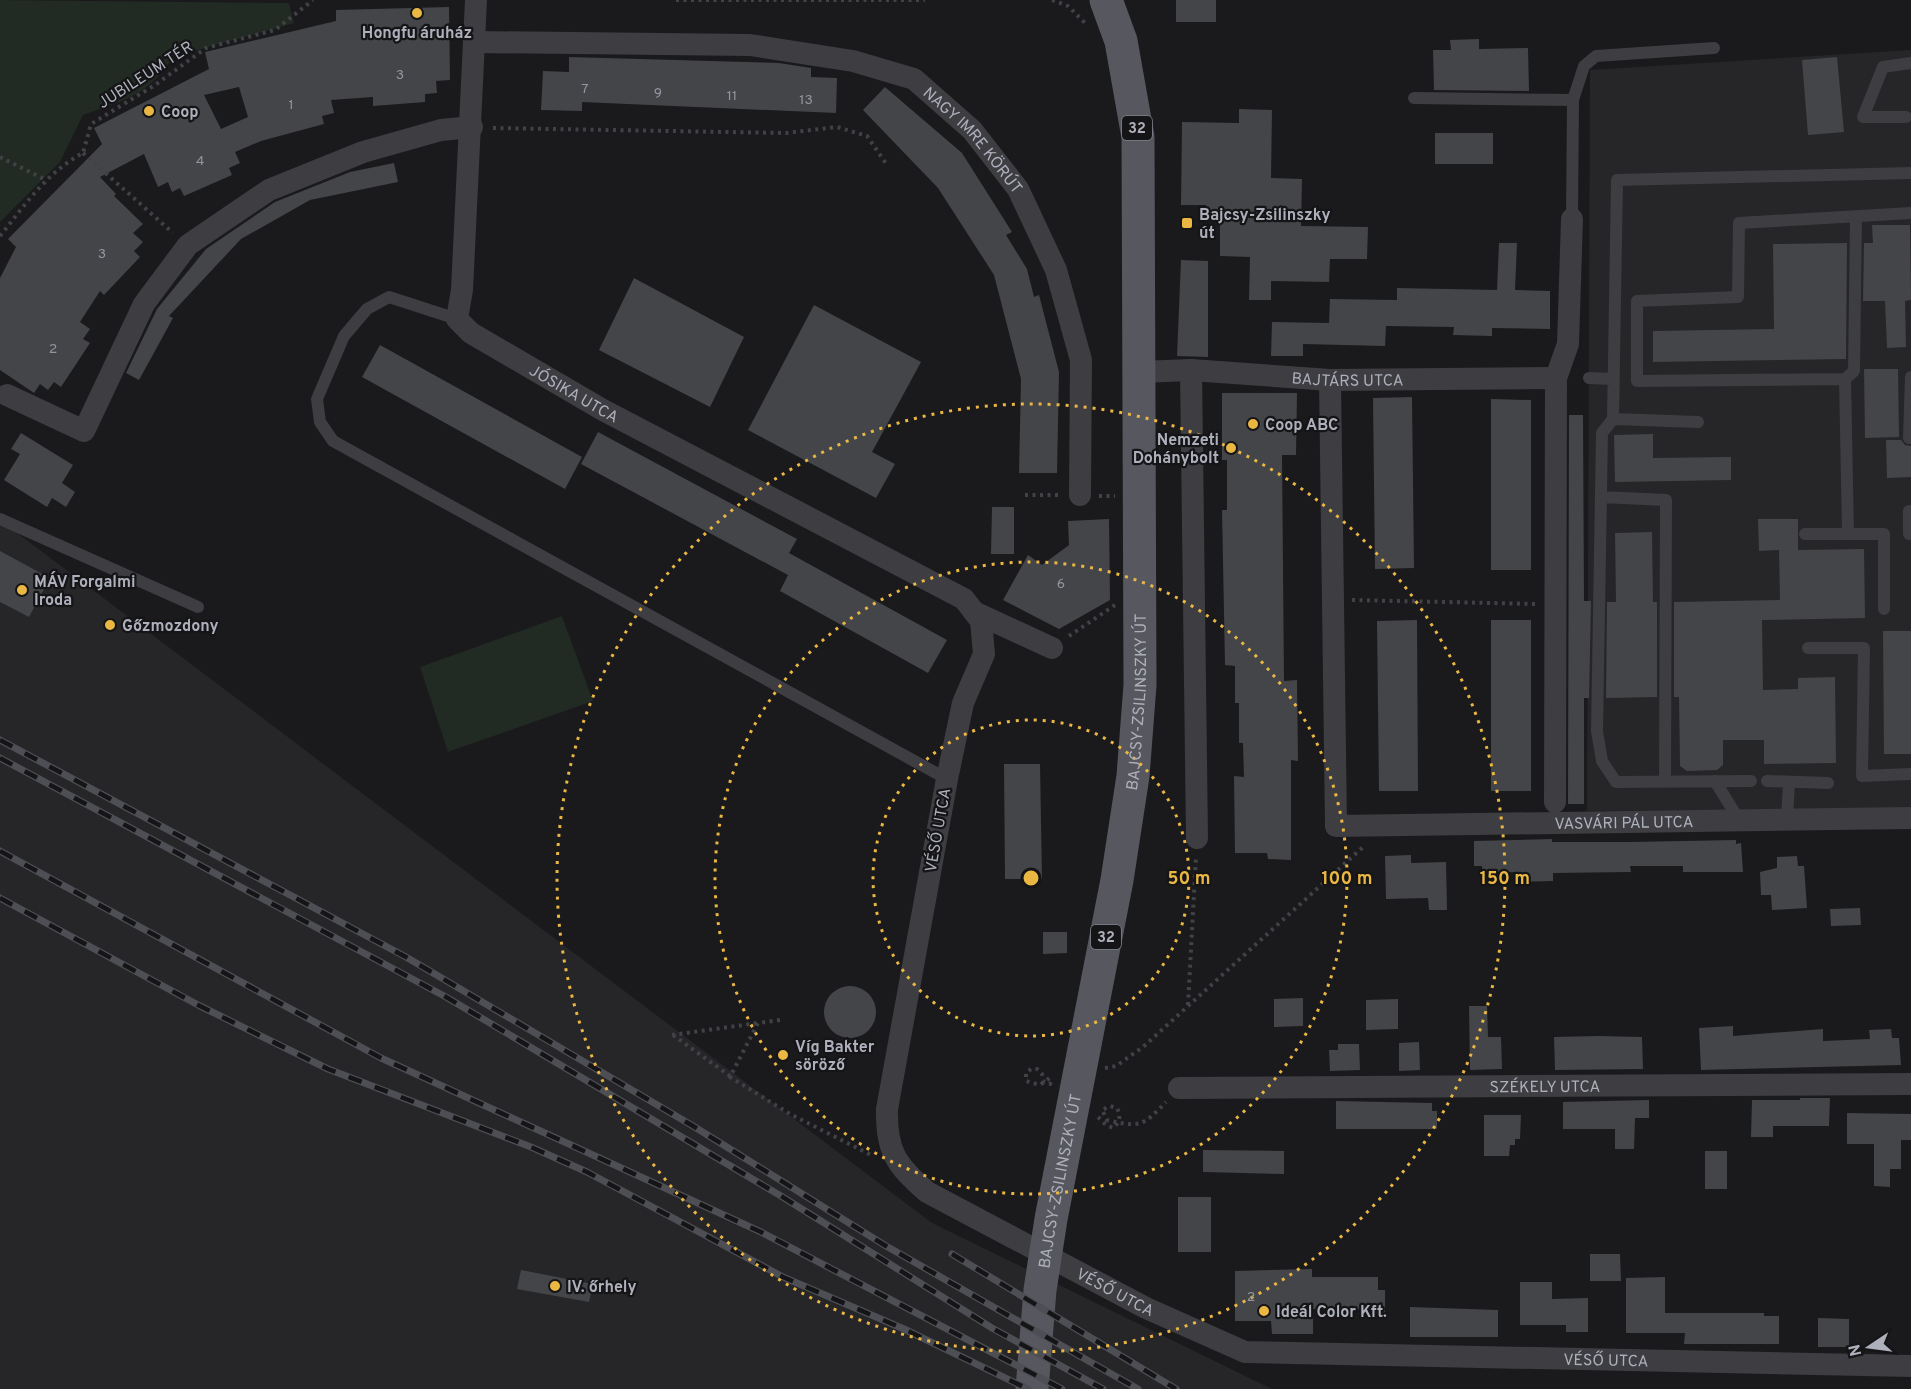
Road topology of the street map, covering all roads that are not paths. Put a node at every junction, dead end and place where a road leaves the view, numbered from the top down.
1 (476, 0) edge
2 (1106, 0) edge
3 (1128, 0) edge
4 (1107, 36) junction
5 (476, 42) junction
6 (1714, 48) dead end
7 (1911, 63) edge
8 (1414, 98) dead end
9 (1573, 100) junction
10 (1906, 117) dead end
11 (472, 127) junction
12 (1911, 173) edge
13 (1911, 213) edge
14 (1856, 216) junction
15 (1572, 219) joint
16 (457, 319) junction
17 (1191, 370) junction
18 (1140, 372) junction
19 (1911, 377) edge
20 (1556, 378) junction
21 (1589, 378) dead end
22 (1613, 379) junction
23 (1330, 380) junction
24 (1845, 380) junction
25 (7, 395) dead end
26 (1613, 418) junction
27 (1698, 422) dead end
28 (1909, 438) dead end
29 (1080, 495) road end
30 (1601, 498) junction
31 (1909, 511) dead end
32 (0, 519) edge
33 (1805, 534) dead end
34 (1848, 534) junction
35 (1911, 534) edge
36 (198, 607) dead end
37 (1884, 609) dead end
38 (978, 617) junction
39 (1052, 648) road end
40 (1808, 648) dead end
41 (1911, 774) edge
42 (946, 779) junction
43 (1715, 781) junction
44 (1751, 781) dead end
45 (1767, 781) dead end
46 (1665, 782) junction
47 (1789, 782) junction
48 (1828, 783) dead end
49 (1555, 802) dead end
50 (1911, 818) edge
51 (1787, 819) junction
52 (1739, 820) junction
53 (1197, 838) road end
54 (1911, 1084) edge
55 (1179, 1088) road end
56 (1911, 1366) edge
57 (1032, 1389) edge

1 - 5 street
2 - 4 main road, BAJCSY-ZSILINSZKY ÚT / 32
3 - 4 main road
4 - 18 main road, BAJCSY-ZSILINSZKY ÚT / 32
5 - 11 street
5 - 29 street, NAGY IMRE KÖRÚT
6 - 9 lane
7 - 10 lane
8 - 9 lane
9 - 15 lane
11 - 16 street
11 - 25 street
12 - 22 lane
13 - 14 lane
14 - 24 lane
14 - 24 lane
15 - 20 street
16 - 38 street, JÓSIKA UTCA
16 - 42 lane
17 - 18 street, BAJTÁRS UTCA
17 - 23 street, BAJTÁRS UTCA
17 - 53 street
18 - 57 main road, BAJCSY-ZSILINSZKY ÚT / 32
19 - 28 lane
20 - 23 street, BAJTÁRS UTCA
20 - 49 street
21 - 22 lane
22 - 26 lane
23 - 52 street, VASVÁRI PÁL UTCA
24 - 34 lane
26 - 27 lane
26 - 30 lane
30 - 46 lane
30 - 46 lane
31 - 35 lane
32 - 36 lane
33 - 34 lane
34 - 37 lane
38 - 39 street, JÓSIKA UTCA
38 - 42 street, VÉSŐ UTCA
40 - 41 lane
42 - 56 street, VÉSŐ UTCA
43 - 44 lane
43 - 46 lane
43 - 52 lane
45 - 47 lane
47 - 48 lane
47 - 51 lane
50 - 51 street, VASVÁRI PÁL UTCA
51 - 52 street, VASVÁRI PÁL UTCA
54 - 55 street, SZÉKELY UTCA

